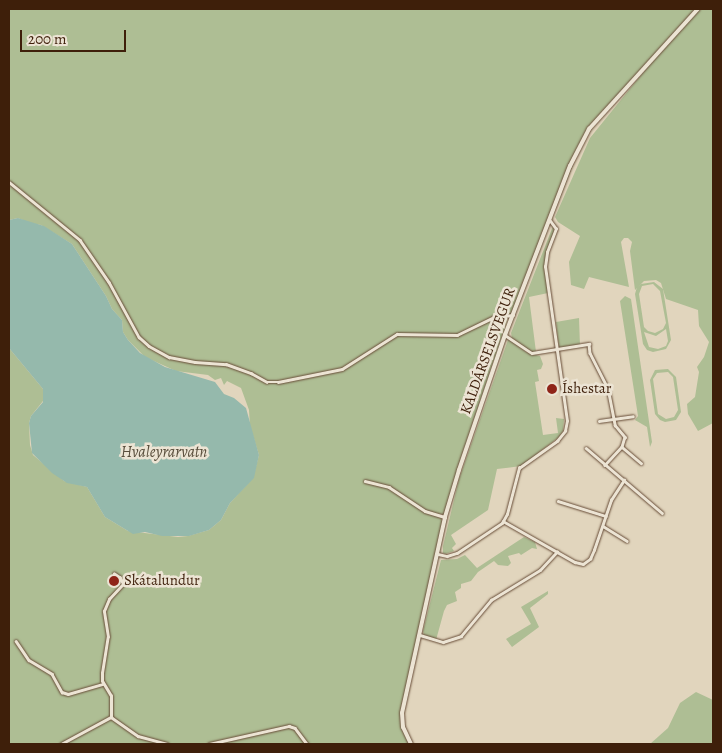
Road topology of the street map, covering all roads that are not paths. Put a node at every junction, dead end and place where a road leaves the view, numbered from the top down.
1 (698, 9) edge
2 (9, 182) edge
3 (550, 221) junction
4 (513, 315) junction
5 (505, 335) junction
6 (557, 350) junction
7 (633, 416) dead end
8 (614, 419) junction
9 (599, 422) dead end
10 (622, 447) junction
11 (586, 448) dead end
12 (641, 463) dead end
13 (605, 465) junction
14 (624, 480) junction
15 (365, 481) dead end
16 (558, 501) dead end
17 (662, 513) dead end
18 (606, 516) junction
19 (445, 517) junction
20 (503, 521) junction
21 (604, 526) junction
22 (627, 541) dead end
23 (557, 552) junction
24 (438, 554) junction
25 (114, 574) dead end
26 (418, 635) junction
27 (16, 641) dead end
28 (103, 684) junction
29 (112, 717) junction
30 (61, 744) edge
31 (168, 744) edge
32 (210, 744) edge
33 (307, 744) edge
34 (412, 744) edge

1 - 3 street, KALDÁRSELSVEGUR
2 - 4 street
3 - 4 street, KALDÁRSELSVEGUR
3 - 6 street
4 - 5 street, KALDÁRSELSVEGUR
5 - 6 street
5 - 19 street, KALDÁRSELSVEGUR
6 - 8 street
6 - 20 street
7 - 8 street
8 - 9 street
8 - 10 street
10 - 12 street
10 - 13 street
11 - 13 street
13 - 14 street
14 - 17 street
14 - 18 street
15 - 19 street
16 - 18 street
18 - 21 street
19 - 24 street, KALDÁRSELSVEGUR
20 - 23 street
20 - 24 street
21 - 22 street
21 - 23 street
23 - 26 street
24 - 26 street, KALDÁRSELSVEGUR
25 - 28 street
26 - 34 street, KALDÁRSELSVEGUR
27 - 28 street
28 - 29 street
29 - 30 street
29 - 31 street
32 - 33 street

